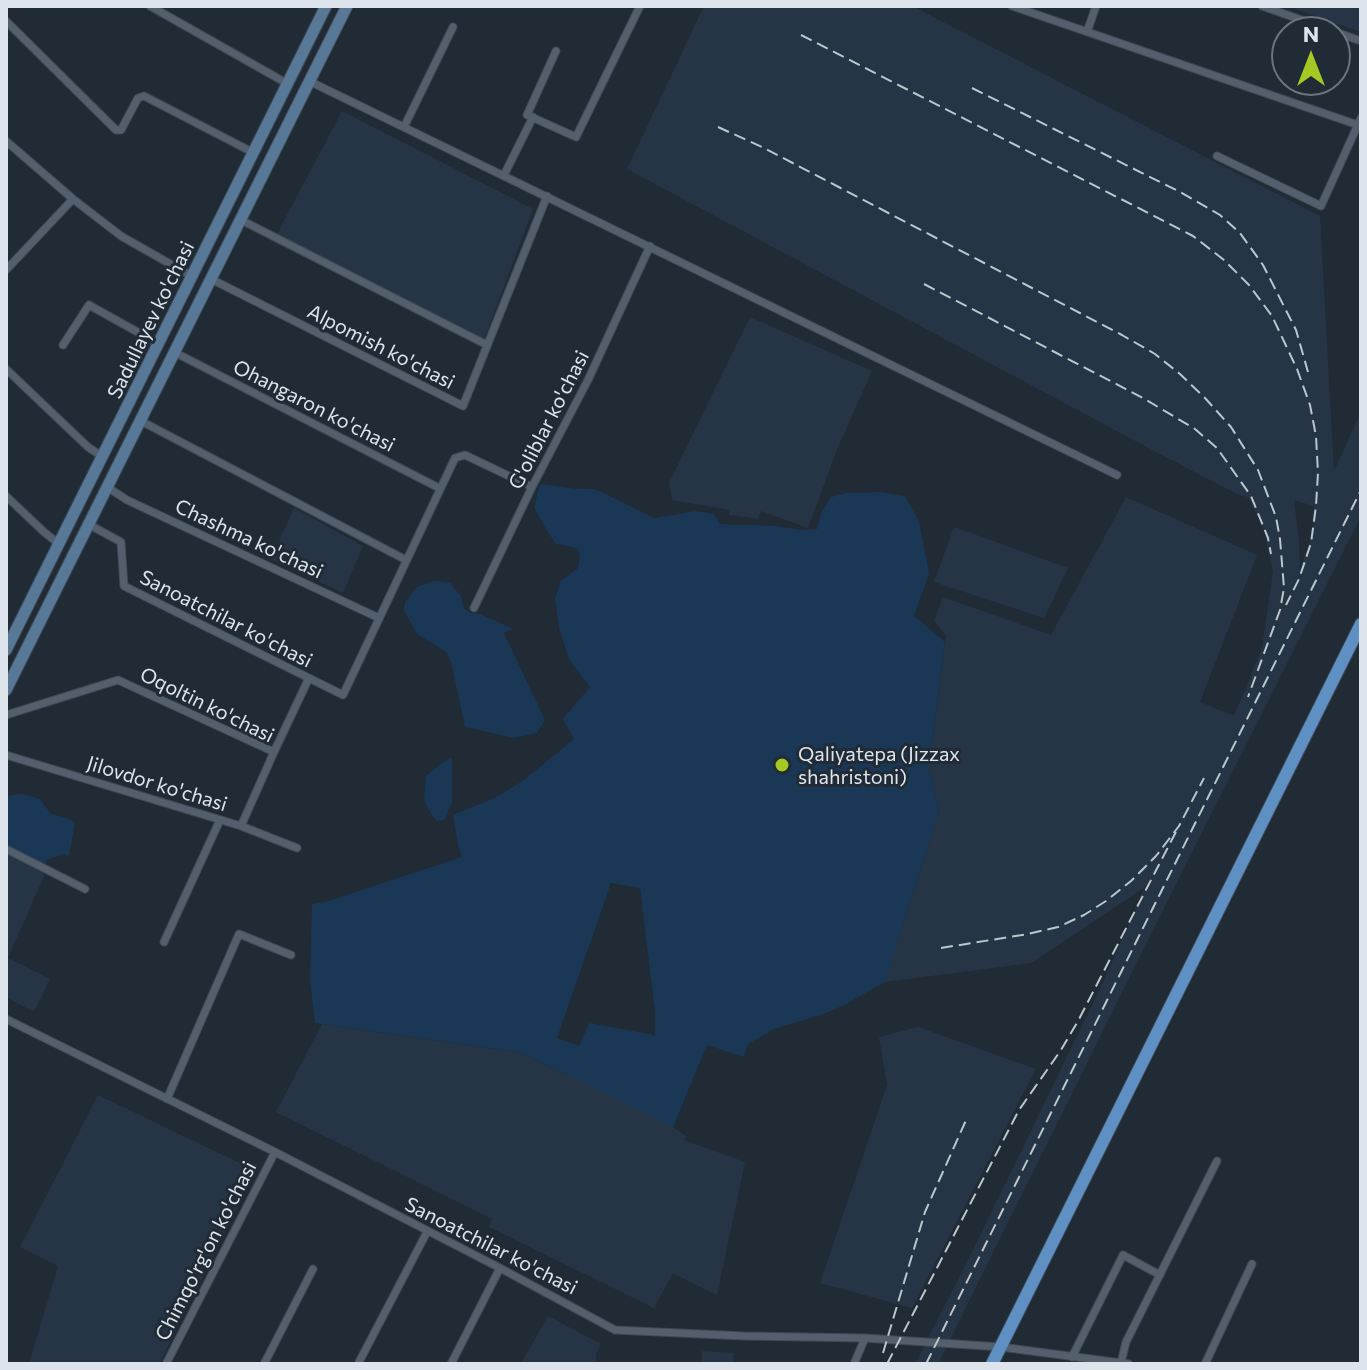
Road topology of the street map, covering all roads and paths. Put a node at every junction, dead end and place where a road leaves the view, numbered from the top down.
1 (150, 6) edge
2 (326, 6) edge
3 (347, 6) edge
4 (640, 6) edge
5 (1012, 6) edge
6 (1096, 6) edge
7 (1262, 6) edge
8 (6, 21) edge
9 (453, 27) dead end
10 (1087, 32) junction
11 (1361, 41) edge
12 (556, 51) dead end
13 (309, 81) junction
14 (288, 84) junction
15 (533, 117) junction
16 (1359, 122) edge
17 (404, 127) junction
18 (6, 142) edge
19 (254, 153) junction
20 (1217, 156) dead end
21 (504, 175) junction
22 (547, 196) junction
23 (73, 199) junction
24 (241, 220) junction
25 (650, 246) junction
26 (6, 270) edge
27 (193, 277) junction
28 (211, 279) junction
29 (159, 344) junction
30 (63, 345) dead end
31 (487, 345) junction
32 (174, 352) junction
33 (6, 369) edge
34 (139, 420) junction
35 (103, 457) junction
36 (1117, 475) dead end
37 (107, 487) junction
38 (532, 487) junction
39 (439, 488) junction
40 (7, 500) edge
41 (88, 524) junction
42 (59, 544) junction
43 (406, 560) junction
44 (474, 608) dead end
45 (379, 618) junction
46 (1361, 624) edge
47 (6, 650) edge
48 (309, 678) junction
49 (6, 690) edge
50 (6, 715) edge
51 (274, 752) junction
52 (6, 755) edge
53 (220, 820) junction
54 (241, 826) junction
55 (297, 848) dead end
56 (6, 849) edge
57 (85, 889) dead end
58 (164, 942) dead end
59 (291, 955) dead end
60 (6, 1019) edge
61 (167, 1099) junction
62 (275, 1152) junction
63 (1217, 1161) dead end
64 (427, 1232) junction
65 (1252, 1264) dead end
66 (500, 1268) junction
67 (313, 1269) dead end
68 (1160, 1275) junction
69 (865, 1338) junction
70 (1001, 1347) junction
71 (1072, 1357) junction
72 (1121, 1363) edge
73 (166, 1364) edge
74 (264, 1364) edge
75 (358, 1364) edge
76 (451, 1364) edge
77 (854, 1364) edge
78 (992, 1364) edge
79 (1129, 1364) edge
80 (1205, 1364) edge

1 - 14 street
2 - 14 main road, Sadullayev ko'chasi
3 - 13 main road, Sadullayev ko'chasi
4 - 15 street
5 - 10 street
6 - 10 street
7 - 11 street
8 - 19 street
9 - 17 street
10 - 16 street
12 - 15 street
13 - 17 street
13 - 24 main road, Sadullayev ko'chasi
14 - 19 main road, Sadullayev ko'chasi
15 - 21 street
16 - 20 street
17 - 21 street
18 - 23 street
19 - 27 main road, Sadullayev ko'chasi
21 - 22 street
22 - 25 street
22 - 31 street, Alpomish ko'chasi
23 - 26 street
23 - 27 street
24 - 28 main road, Sadullayev ko'chasi
24 - 31 street
25 - 36 street
25 - 38 street, G'oliblar ko'chasi
27 - 29 main road, Sadullayev ko'chasi
28 - 31 street, Alpomish ko'chasi
28 - 32 main road, Sadullayev ko'chasi
29 - 30 street
29 - 35 main road, Sadullayev ko'chasi
32 - 34 main road, Sadullayev ko'chasi
32 - 39 street, Ohangaron ko'chasi
33 - 35 street
34 - 37 main road, Sadullayev ko'chasi
34 - 43 street
35 - 42 main road, Sadullayev ko'chasi
37 - 41 main road, Sadullayev ko'chasi
37 - 45 street, Chashma ko'chasi
38 - 39 street
38 - 44 street, G'oliblar ko'chasi
39 - 43 street
40 - 42 street
41 - 48 street, Sanoatchilar ko'chasi
41 - 49 main road, Sadullayev ko'chasi
42 - 47 main road, Sadullayev ko'chasi
43 - 45 street
45 - 48 street, Sanoatchilar ko'chasi
46 - 70 main road
48 - 51 street
50 - 51 street, Oqoltin ko'chasi
51 - 54 street, Oqoltin ko'chasi
52 - 53 street, Jilovdor ko'chasi
53 - 54 street, Jilovdor ko'chasi
53 - 58 street
54 - 55 street, Jilovdor ko'chasi
56 - 57 street
59 - 61 street
60 - 61 street, Sanoatchilar ko'chasi
61 - 62 street, Sanoatchilar ko'chasi
62 - 64 street, Sanoatchilar ko'chasi
62 - 73 street, Chimqo'rg'on ko'chasi
63 - 68 street
64 - 66 street, Sanoatchilar ko'chasi
64 - 75 street
65 - 80 street
66 - 69 street, Sanoatchilar ko'chasi
66 - 76 street
67 - 74 street
68 - 71 street
68 - 72 street
69 - 70 street, Sanoatchilar ko'chasi
69 - 77 street
70 - 71 street, Sanoatchilar ko'chasi
70 - 78 main road
71 - 72 street, Sanoatchilar ko'chasi
72 - 79 street, Sanoatchilar ko'chasi

